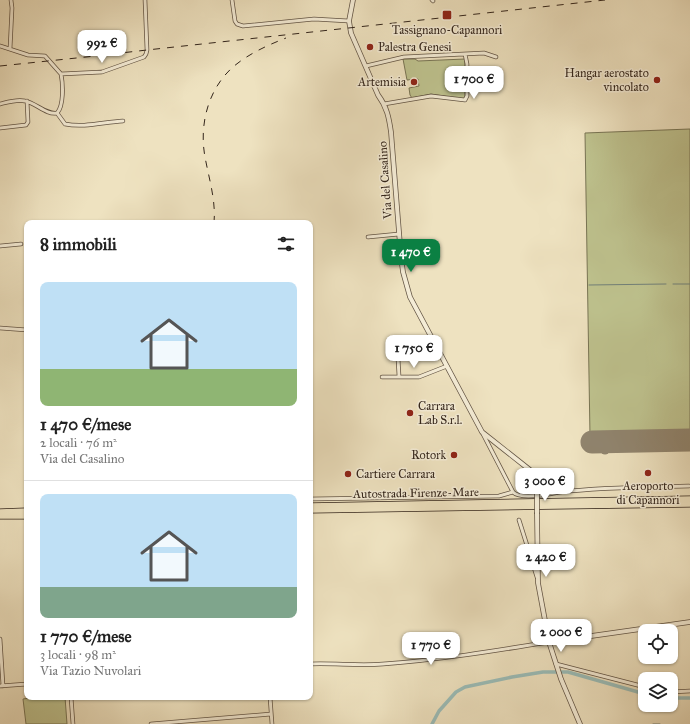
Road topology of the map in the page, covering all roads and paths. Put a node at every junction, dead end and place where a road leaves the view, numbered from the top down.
1 (11, 0) edge
2 (145, 0) edge
3 (232, 0) edge
4 (353, 0) edge
5 (349, 21) junction
6 (0, 46) edge
7 (10, 49) junction
8 (465, 54) junction
9 (496, 57) dead end
10 (366, 66) junction
11 (61, 74) junction
12 (27, 101) junction
13 (0, 104) edge
14 (384, 104) junction
15 (57, 113) junction
16 (123, 121) dead end
17 (0, 128) edge
18 (399, 234) junction
19 (368, 237) dead end
20 (21, 244) dead end
21 (0, 246) edge
22 (0, 328) edge
23 (24, 330) edge
24 (397, 341) dead end
25 (447, 366) junction
26 (399, 376) junction
27 (382, 377) dead end
28 (482, 432) junction
29 (689, 486) edge
30 (513, 492) junction
31 (313, 499) edge
32 (690, 499) edge
33 (690, 504) edge
34 (313, 506) edge
35 (313, 510) edge
36 (24, 511) edge
37 (0, 512) edge
38 (0, 516) edge
39 (24, 516) edge
40 (519, 520) dead end
41 (538, 583) junction
42 (690, 622) edge
43 (0, 639) edge
44 (549, 642) junction
45 (313, 664) edge
46 (556, 664) junction
47 (24, 684) edge
48 (638, 684) edge
49 (1, 686) edge
50 (690, 691) edge
51 (678, 692) edge
52 (71, 700) edge
53 (270, 700) edge
54 (271, 714) junction
55 (73, 724) edge
56 (151, 724) edge
57 (272, 724) edge
58 (580, 724) edge

1 - 7 street
2 - 11 street
3 - 5 street
4 - 5 street, Via del Casalino
5 - 10 street, Via del Casalino
6 - 7 street
7 - 11 street
8 - 9 street
8 - 10 street
8 - 14 street
10 - 14 street, Via del Casalino
11 - 15 street
12 - 13 street
12 - 15 street
12 - 17 street
14 - 18 street, Via del Casalino
15 - 16 street
18 - 19 street
18 - 25 street, Via del Casalino
20 - 21 street
22 - 23 street
24 - 26 street
25 - 26 street
25 - 28 street, Via del Casalino
26 - 27 street
28 - 30 street
28 - 41 street, Via del Casalino, bridge
29 - 30 street
30 - 31 street
32 - 34 highway, Autostrada Firenze-Mare
33 - 35 highway, Autostrada Firenze-Mare
36 - 37 highway
38 - 39 highway
40 - 41 street
41 - 44 street, Via del Casalino
42 - 44 street
43 - 49 street
44 - 45 street
44 - 46 street, Via del Casalino
46 - 48 street
46 - 58 street, Via del Casalino
47 - 49 street
50 - 51 street
52 - 55 street
53 - 54 street
54 - 56 street
54 - 57 street

